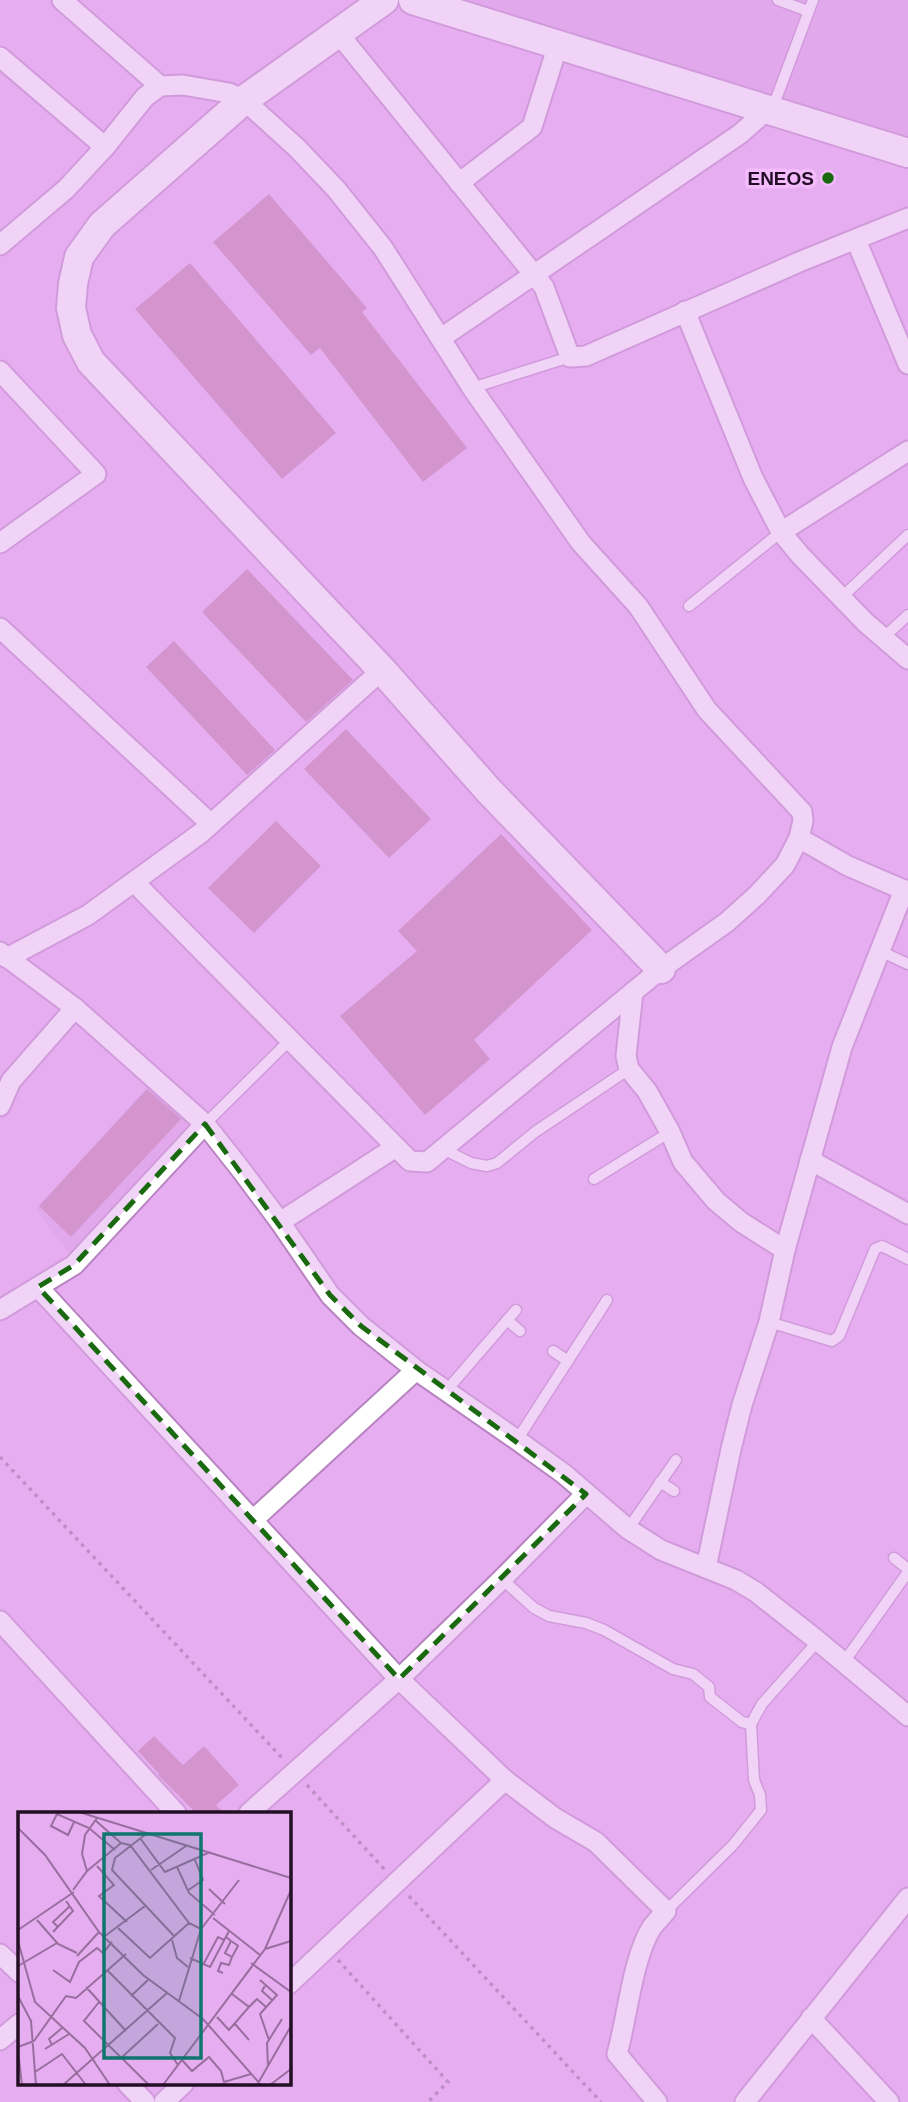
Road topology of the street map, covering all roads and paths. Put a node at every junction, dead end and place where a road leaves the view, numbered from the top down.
1 (62, 0) edge
2 (384, 0) edge
3 (413, 0) edge
4 (778, 0) edge
5 (813, 0) edge
6 (808, 11) junction
7 (338, 33) junction
8 (558, 45) junction
9 (0, 57) edge
10 (160, 86) junction
11 (244, 100) junction
12 (770, 111) junction
13 (105, 147) junction
14 (908, 153) edge
15 (459, 183) junction
16 (908, 218) edge
17 (856, 240) junction
18 (0, 245) edge
19 (533, 275) junction
20 (685, 311) junction
21 (441, 338) junction
22 (570, 357) junction
23 (908, 364) edge
24 (0, 371) edge
25 (472, 388) junction
26 (908, 451) edge
27 (781, 532) junction
28 (908, 535) edge
29 (0, 543) edge
30 (841, 598) junction
31 (689, 607) dead end
32 (908, 615) edge
33 (0, 628) edge
34 (883, 638) junction
35 (908, 659) edge
36 (382, 670) junction
37 (211, 824) junction
38 (799, 838) junction
39 (134, 882) junction
40 (906, 890) edge
41 (880, 951) junction
42 (3, 955) edge
43 (908, 964) edge
44 (660, 970) junction
45 (633, 992) junction
46 (75, 1008) junction
47 (291, 1039) junction
48 (629, 1069) junction
49 (0, 1106) edge
50 (205, 1124) junction
51 (670, 1132) junction
52 (396, 1147) junction
53 (443, 1149) junction
54 (810, 1160) junction
55 (594, 1179) dead end
56 (908, 1214) edge
57 (280, 1222) junction
58 (785, 1250) junction
59 (908, 1259) edge
60 (38, 1287) junction
61 (607, 1300) dead end
62 (0, 1310) edge
63 (516, 1310) dead end
64 (507, 1320) junction
65 (769, 1322) junction
66 (520, 1331) dead end
67 (553, 1351) dead end
68 (568, 1361) junction
69 (416, 1370) junction
70 (446, 1391) junction
71 (517, 1440) junction
72 (676, 1460) dead end
73 (660, 1482) junction
74 (674, 1491) dead end
75 (586, 1494) junction
76 (253, 1520) junction
77 (628, 1529) junction
78 (894, 1558) dead end
79 (706, 1568) junction
80 (908, 1570) edge
81 (502, 1579) junction
82 (0, 1621) edge
83 (818, 1641) junction
84 (844, 1662) junction
85 (399, 1679) junction
86 (908, 1716) edge
87 (751, 1724) junction
88 (505, 1780) junction
89 (175, 1812) edge
90 (250, 1812) edge
91 (908, 1898) edge
92 (666, 1911) junction
93 (327, 1948) junction
94 (0, 1954) edge
95 (18, 1971) edge
96 (290, 1983) edge
97 (811, 2018) junction
98 (18, 2025) edge
99 (0, 2040) edge
100 (128, 2084) edge
101 (183, 2084) edge
102 (145, 2102) edge
103 (164, 2102) edge
104 (428, 2102) edge
105 (657, 2102) edge
106 (745, 2102) edge
107 (889, 2102) edge

1 - 10 street
2 - 7 street
3 - 8 street
4 - 6 lane
5 - 6 lane
6 - 12 lane
7 - 11 street
7 - 15 street
8 - 12 street
8 - 15 street
9 - 13 street
10 - 11 street
10 - 13 street
11 - 21 street
11 - 36 street
12 - 14 street
12 - 19 street
13 - 18 street
15 - 19 street
16 - 17 street
17 - 20 street
17 - 23 street
19 - 21 street
19 - 22 street
20 - 22 street
20 - 27 street
21 - 25 street
22 - 25 lane
24 - 29 street
25 - 38 street
26 - 27 street
27 - 30 street
27 - 31 lane
28 - 30 lane
30 - 34 street
32 - 34 lane
33 - 37 street
34 - 35 street
36 - 37 street
36 - 44 street
37 - 39 street
38 - 40 street
38 - 44 street
39 - 42 street
39 - 47 street
40 - 41 street
41 - 43 lane
41 - 54 street
42 - 46 street
44 - 45 street
45 - 48 street
45 - 53 street
46 - 49 street
46 - 50 street
47 - 50 lane
47 - 52 street
48 - 51 street
48 - 53 lane
50 - 57 street
50 - 60 street
51 - 55 lane
51 - 58 street
52 - 53 street
52 - 57 street
54 - 56 street
54 - 58 street
57 - 69 street
58 - 65 street
59 - 65 lane
60 - 62 street
60 - 76 street
61 - 68 lane
63 - 64 lane
64 - 66 lane
64 - 70 lane
65 - 79 street
67 - 68 lane
68 - 71 lane
69 - 70 street
69 - 76 street
70 - 71 street
71 - 75 street
72 - 73 lane
73 - 74 lane
73 - 77 lane
75 - 77 street
75 - 81 street
76 - 85 street
77 - 79 street
78 - 80 lane
79 - 83 street
80 - 84 lane
81 - 85 street
81 - 87 lane
82 - 89 street
83 - 84 street
83 - 87 lane
84 - 86 street
85 - 88 street
85 - 90 street
87 - 92 lane
88 - 92 street
88 - 93 street
91 - 97 street
92 - 105 street
93 - 96 street
93 - 104 path
94 - 95 street
97 - 106 street
97 - 107 street
98 - 99 street
100 - 102 street
101 - 103 street

